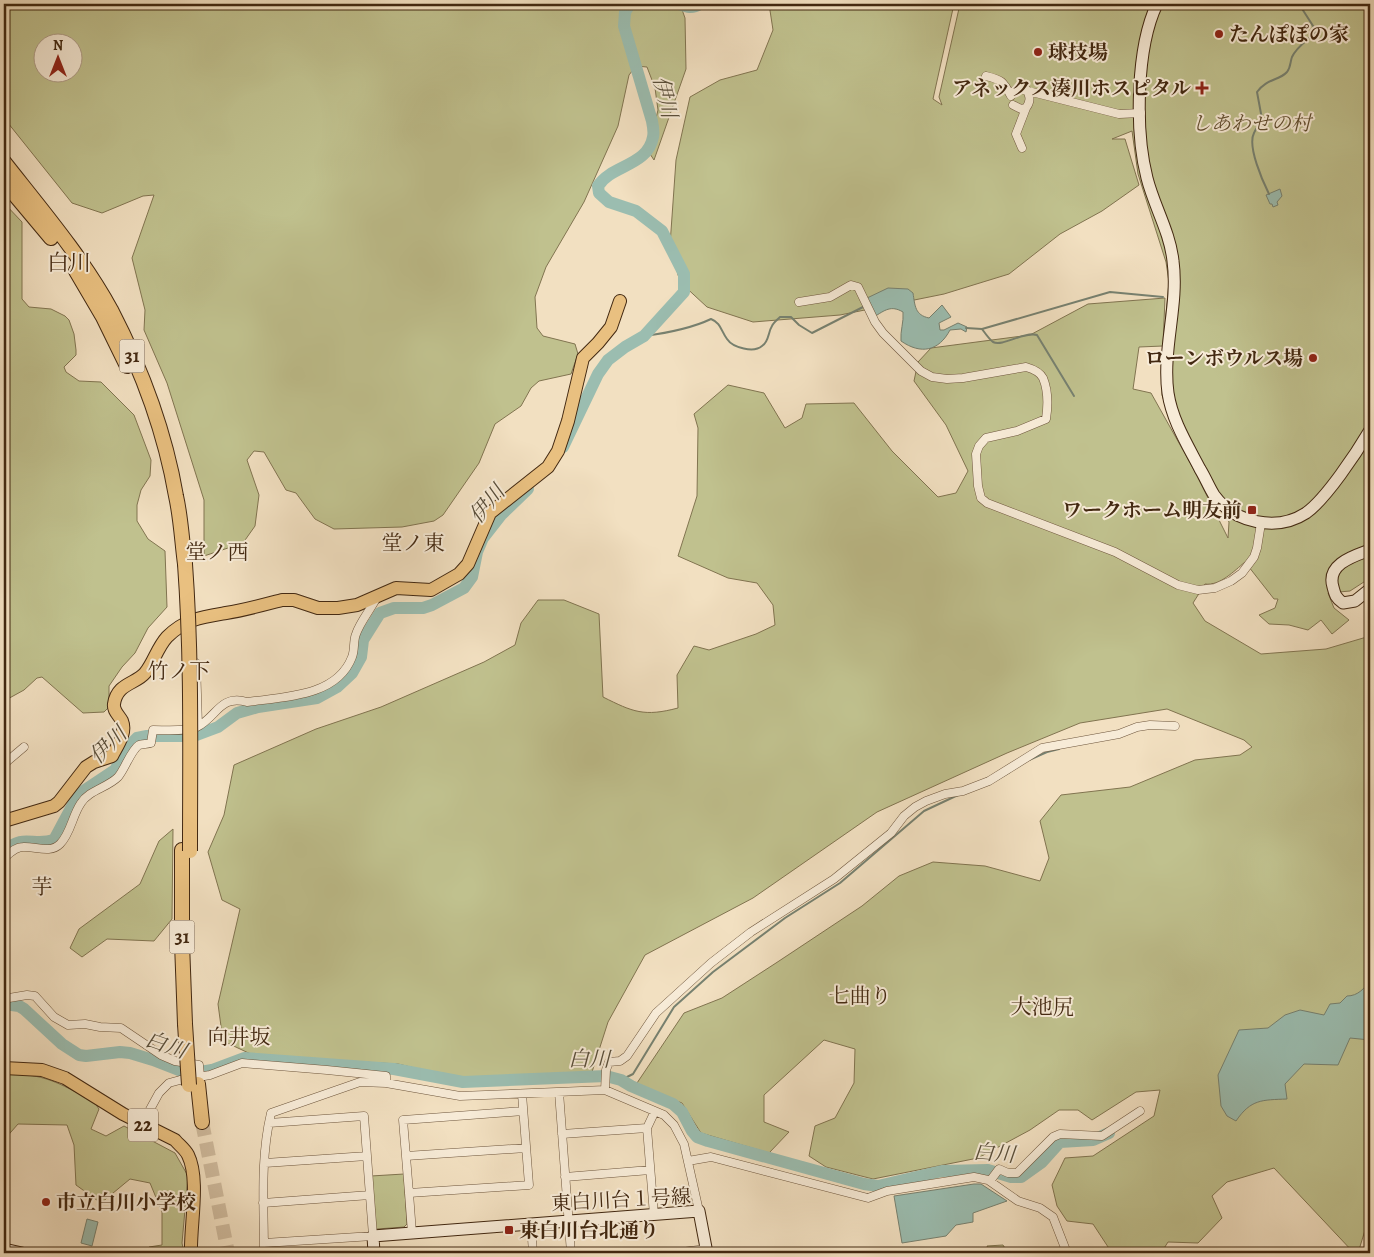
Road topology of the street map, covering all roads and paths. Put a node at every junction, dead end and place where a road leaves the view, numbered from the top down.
1 (1158, 4) edge
2 (986, 76) dead end
3 (1027, 90) junction
4 (1011, 100) junction
5 (1026, 108) junction
6 (1141, 113) junction
7 (1022, 148) dead end
8 (4, 152) edge
9 (4, 162) edge
10 (9, 179) edge
11 (620, 301) dead end
12 (799, 302) dead end
13 (1370, 430) edge
14 (1261, 523) junction
15 (1370, 550) edge
16 (1370, 589) edge
17 (378, 596) junction
18 (195, 618) junction
19 (198, 726) junction
20 (1175, 726) dead end
21 (24, 747) dead end
22 (4, 764) edge
23 (4, 821) edge
24 (4, 858) edge
25 (4, 996) edge
26 (4, 1068) edge
27 (196, 1082) junction
28 (386, 1083) junction
29 (605, 1090) junction
30 (559, 1092) junction
31 (522, 1094) junction
32 (523, 1111) junction
33 (655, 1111) junction
34 (1140, 1111) dead end
35 (199, 1122) tunnel mouth
36 (269, 1123) junction
37 (142, 1124) junction
38 (647, 1128) junction
39 (562, 1134) junction
40 (526, 1148) junction
41 (367, 1156) junction
42 (406, 1156) junction
43 (688, 1160) junction
44 (265, 1163) junction
45 (650, 1170) junction
46 (565, 1177) junction
47 (990, 1181) junction
48 (409, 1193) junction
49 (370, 1195) junction
50 (263, 1204) junction
51 (699, 1211) junction
52 (654, 1215) junction
53 (569, 1221) junction
54 (531, 1224) junction
55 (412, 1233) junction
56 (373, 1236) junction
57 (264, 1243) junction
58 (4, 1249) edge
59 (707, 1251) edge
60 (22, 1253) edge
61 (191, 1253) edge
62 (264, 1253) edge
63 (374, 1253) edge
64 (533, 1253) edge
65 (571, 1253) edge
66 (674, 1253) edge
67 (1067, 1253) edge
68 (1178, 1253) edge
69 (1184, 1253) edge

1 - 6 street
2 - 4 street
3 - 4 street
3 - 5 street
3 - 6 street
4 - 5 street
5 - 7 street
6 - 14 street
8 - 10 highway, 31
9 - 10 highway, 31
10 - 27 highway, 31, bridge
11 - 17 main road
12 - 14 street
13 - 14 street
15 - 16 street
17 - 18 main road
17 - 19 street
18 - 19 street
18 - 23 main road
19 - 24 street
20 - 29 street
21 - 22 street
25 - 27 street
26 - 37 main road, 22
27 - 28 street
27 - 35 highway, 31
27 - 37 street
28 - 31 street
28 - 36 street
29 - 30 street
29 - 33 street
30 - 31 street
30 - 39 street
31 - 32 street
32 - 40 street
32 - 42 street
33 - 38 street
33 - 43 street
34 - 47 street
36 - 41 street
36 - 44 street
37 - 61 main road, 22
38 - 39 street
38 - 45 street
39 - 46 street
40 - 42 street
40 - 48 street
41 - 44 street
41 - 49 street
42 - 48 street
43 - 47 street
43 - 51 street
44 - 50 street
45 - 46 street
45 - 52 street
46 - 53 street
47 - 67 street
48 - 55 street
49 - 50 street
49 - 56 street
50 - 57 street
51 - 52 street, 東白川台１号線
51 - 59 street, 東白川台１号線
52 - 53 street, 東白川台１号線
53 - 54 street, 東白川台１号線
53 - 65 street
54 - 55 street, 東白川台１号線
54 - 64 street
55 - 56 street, 東白川台１号線
56 - 57 street
56 - 63 street
57 - 62 street
58 - 60 street
59 - 66 street
68 - 69 street

